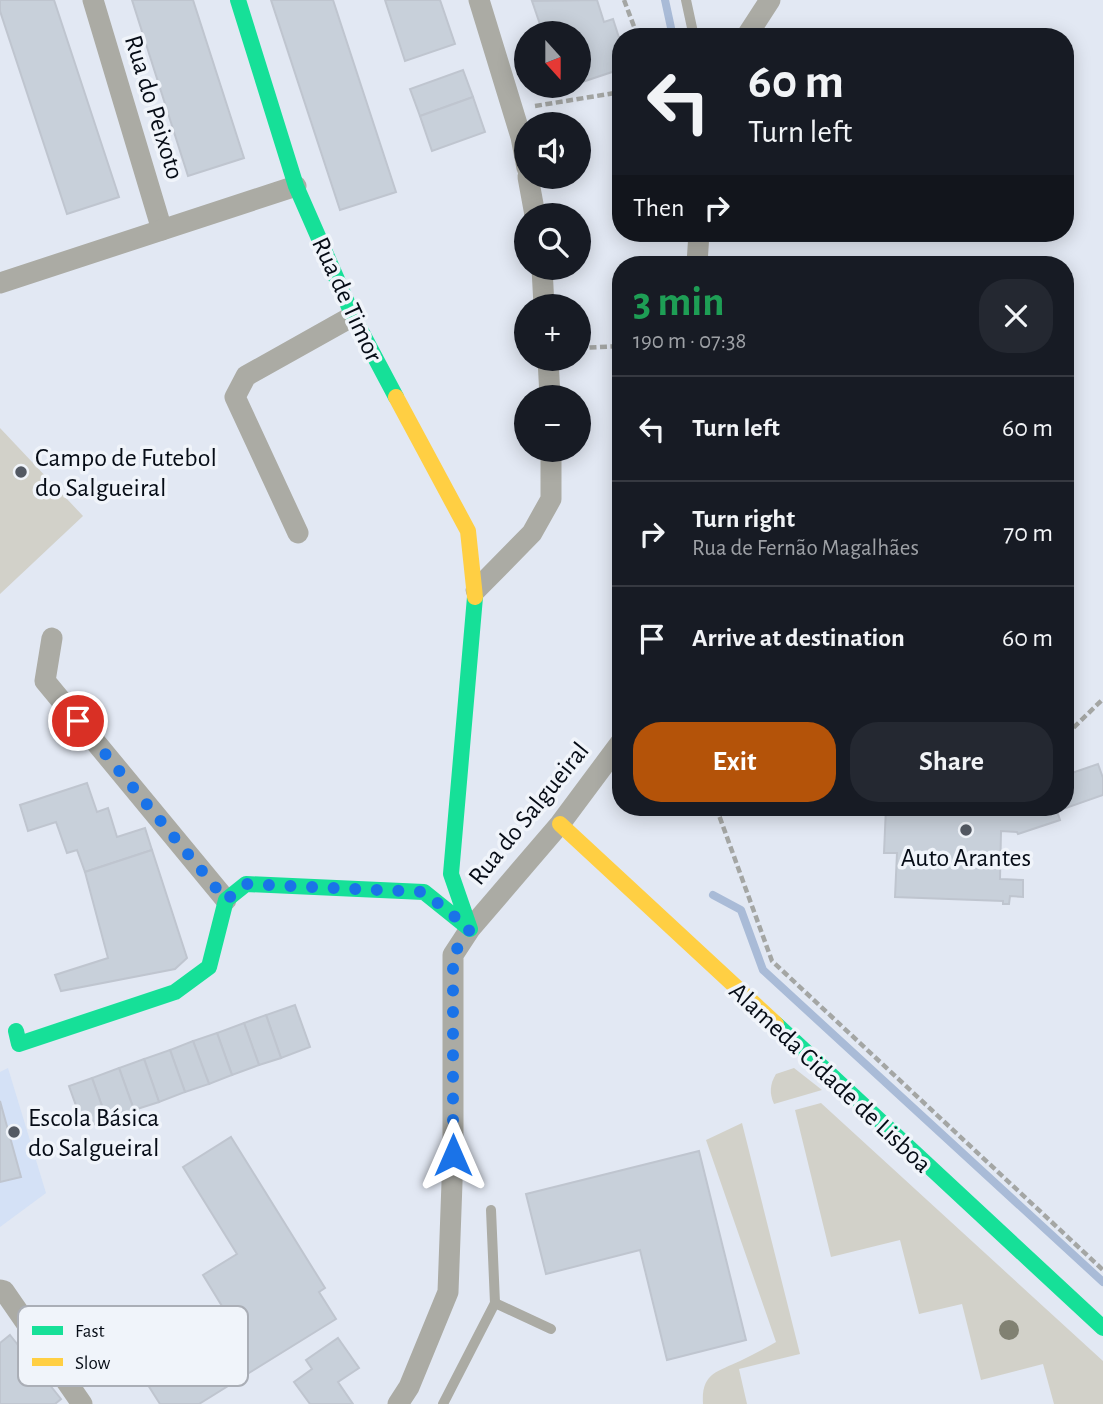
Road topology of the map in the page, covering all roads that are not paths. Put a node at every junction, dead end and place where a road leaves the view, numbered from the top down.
1 (93, 0) edge
2 (238, 0) edge
3 (480, 0) edge
4 (686, 0) edge
5 (770, 0) edge
6 (692, 28) edge
7 (752, 28) edge
8 (514, 113) edge
9 (296, 186) junction
10 (162, 230) junction
11 (0, 283) edge
12 (353, 316) junction
13 (551, 462) edge
14 (298, 533) dead end
15 (476, 590) junction
16 (52, 638) dead end
17 (612, 754) edge
18 (560, 824) junction
19 (226, 900) junction
20 (470, 929) junction
21 (16, 1031) dead end
22 (491, 1210) dead end
23 (0, 1290) edge
24 (495, 1303) junction
25 (18, 1311) edge
26 (1103, 1328) edge
27 (551, 1329) dead end
28 (70, 1386) edge
29 (82, 1404) edge
30 (398, 1404) edge
31 (443, 1404) edge

1 - 10 street, Rua do Peixoto
2 - 9 street, Rua de Timor
3 - 8 street
4 - 6 lane
5 - 7 street
9 - 10 street
9 - 12 street, Rua de Timor
10 - 11 street
12 - 14 street
12 - 15 street, Rua de Timor
13 - 15 street
15 - 20 street, Rua de Timor
16 - 19 street
17 - 18 street, Rua do Salgueiral
18 - 20 street, Rua do Salgueiral
18 - 26 street, Alameda Cidade de Lisboa
19 - 20 street
19 - 21 street
20 - 30 street, Rua do Salgueiral
22 - 24 lane
23 - 25 street
24 - 27 lane
24 - 31 lane
28 - 29 street

